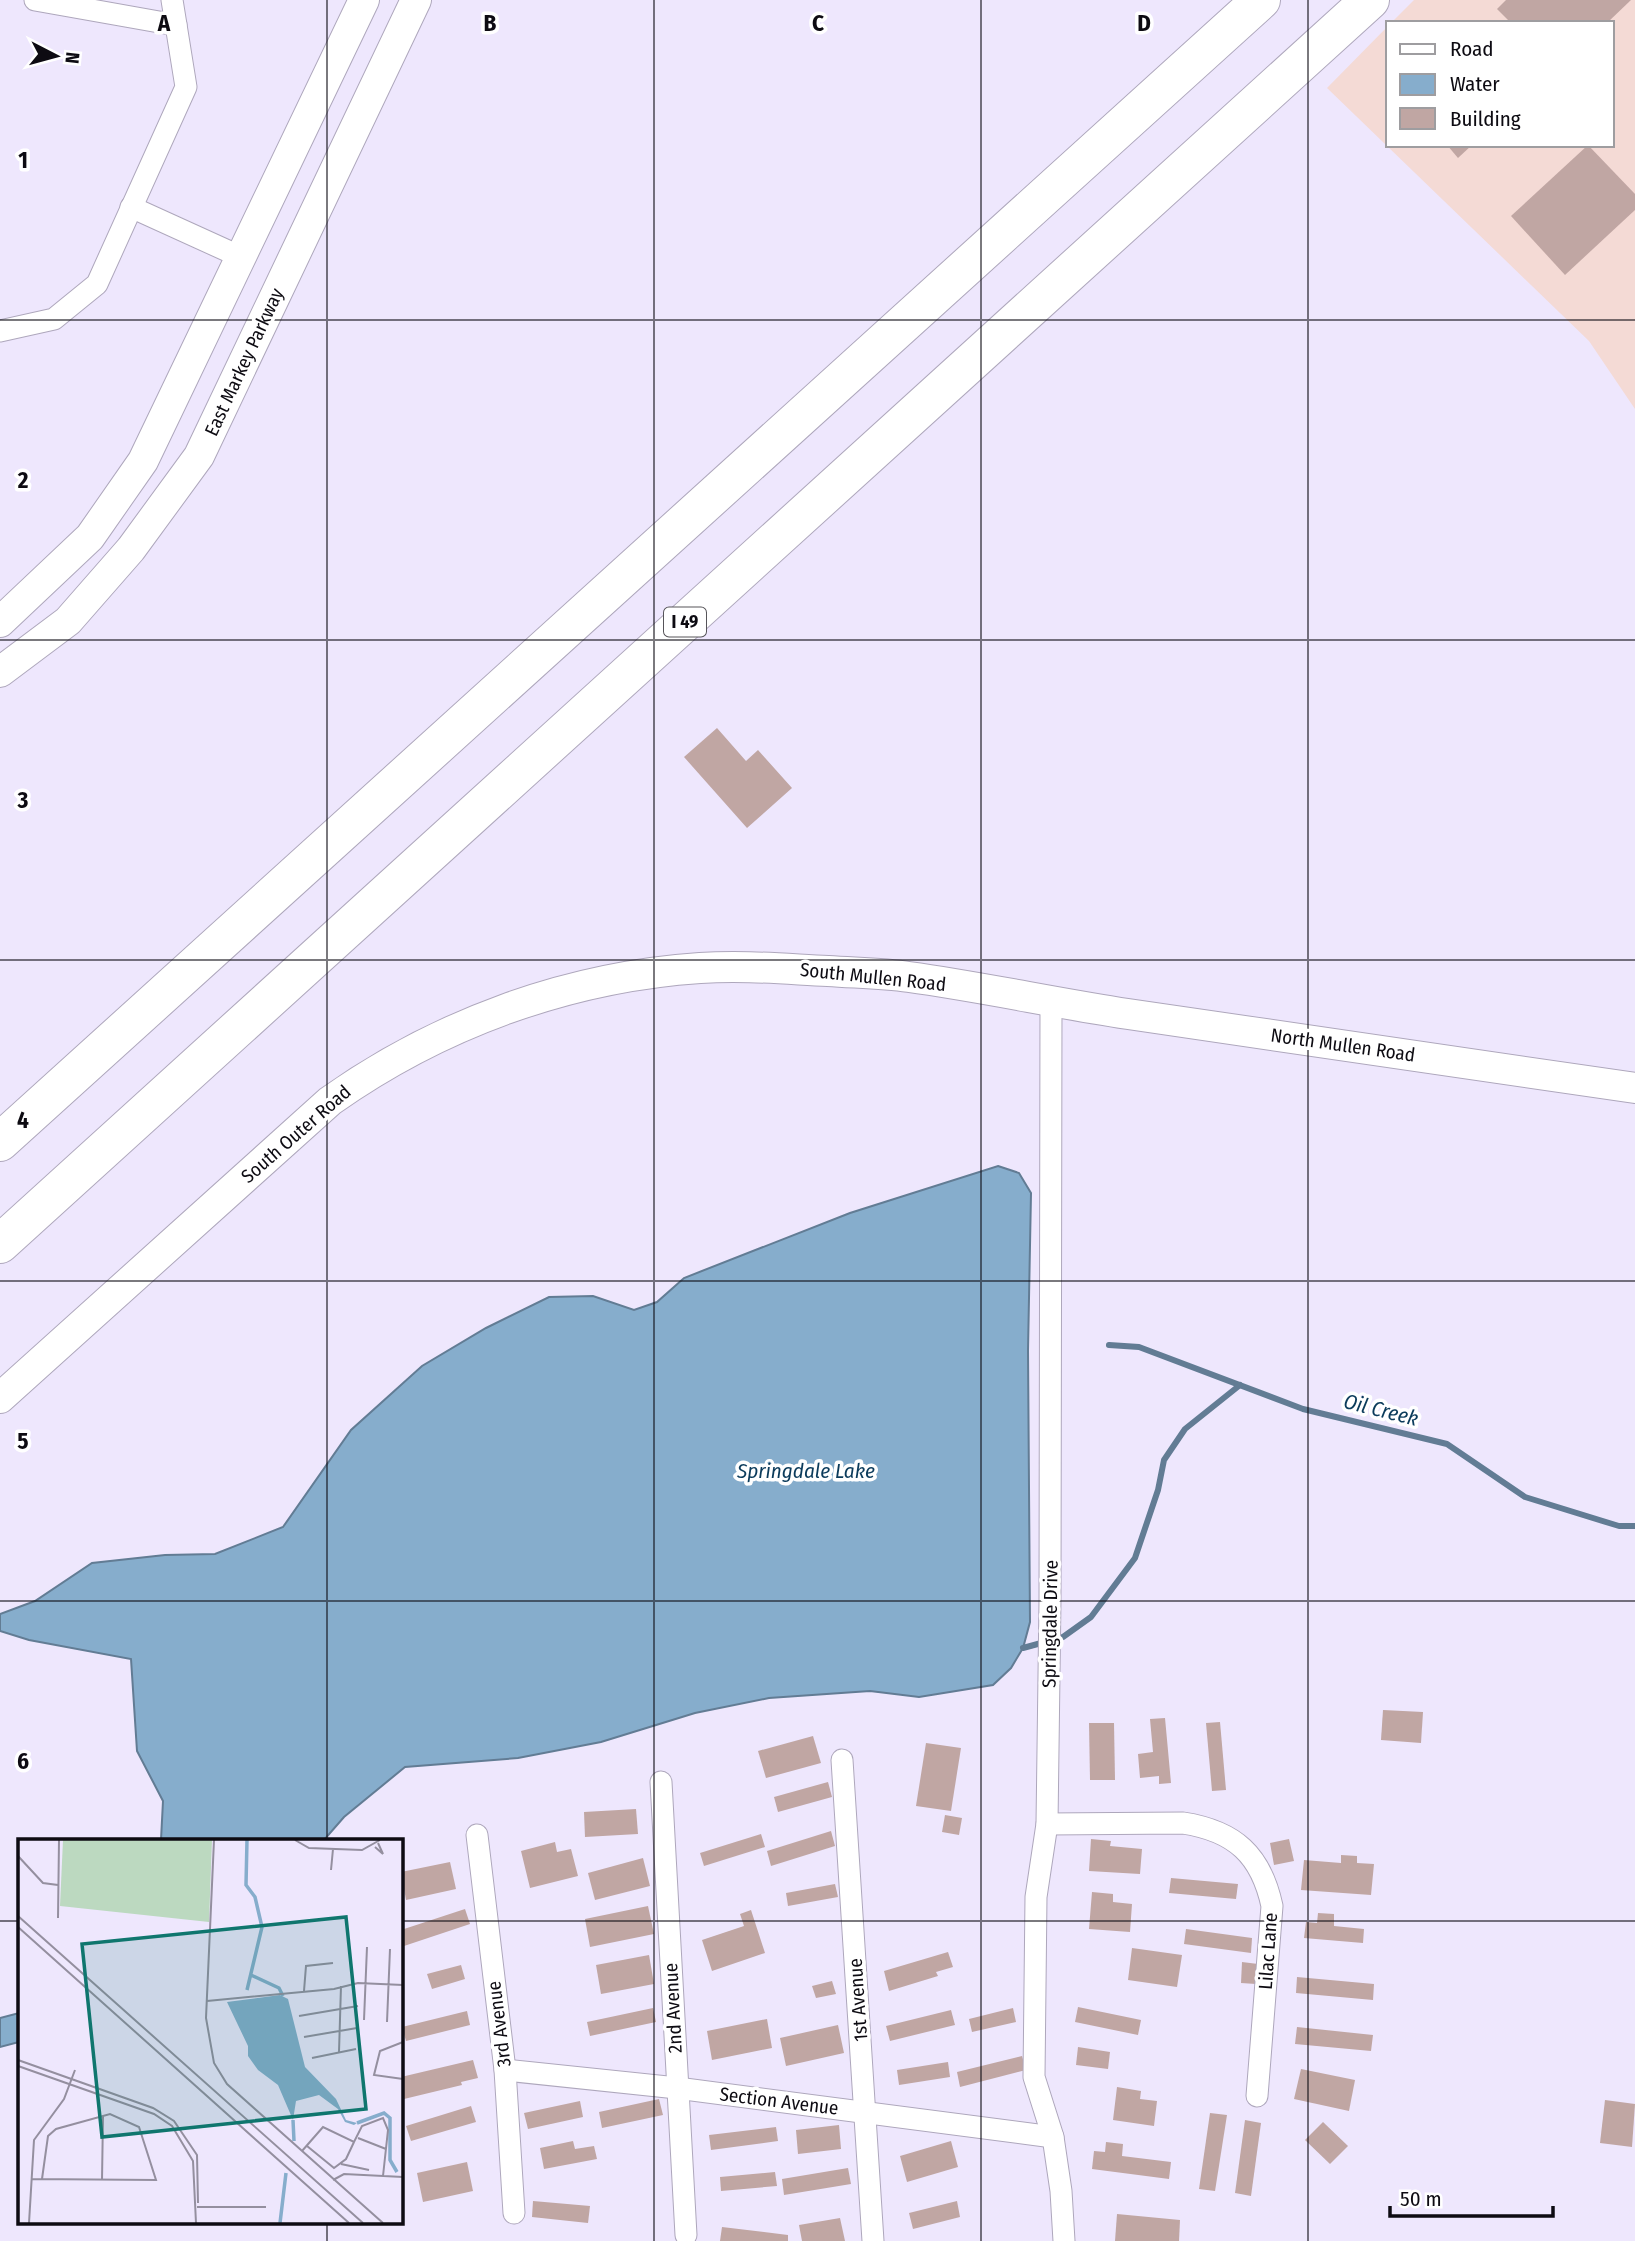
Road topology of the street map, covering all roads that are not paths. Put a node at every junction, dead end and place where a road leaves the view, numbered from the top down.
1 (35, 0) edge
2 (172, 0) edge
3 (363, 0) edge
4 (416, 0) edge
5 (1261, 0) edge
6 (1370, 0) edge
7 (176, 25) junction
8 (131, 207) junction
9 (241, 257) junction
10 (0, 331) edge
11 (0, 622) edge
12 (0, 672) edge
13 (736, 967) joint
14 (1051, 1003) junction
15 (1635, 1088) edge
16 (0, 1142) edge
17 (0, 1244) edge
18 (0, 1398) edge
19 (842, 1760) dead end
20 (661, 1782) dead end
21 (1047, 1824) junction
22 (477, 1835) dead end
23 (505, 2070) junction
24 (677, 2088) junction
25 (1257, 2096) dead end
26 (866, 2112) junction
27 (1053, 2137) junction
28 (514, 2213) dead end
29 (686, 2235) dead end
30 (873, 2241) edge
31 (1063, 2241) edge

1 - 7 street
2 - 7 street
3 - 9 street
4 - 12 street, East Markey Parkway
5 - 16 highway
6 - 17 highway, I 49
7 - 8 street
8 - 9 street
8 - 10 street
9 - 11 street
13 - 14 street, South Mullen Road
13 - 18 street, South Outer Road
14 - 15 street, North Mullen Road
14 - 21 street, Springdale Drive
19 - 26 street, 1st Avenue
20 - 24 street, 2nd Avenue
21 - 25 street, Lilac Lane
21 - 27 street, Springdale Drive
22 - 23 street, 3rd Avenue
23 - 24 street, Section Avenue
23 - 28 street, 3rd Avenue
24 - 26 street, Section Avenue
24 - 29 street, 2nd Avenue
26 - 27 street, Section Avenue
26 - 30 street, 1st Avenue
27 - 31 street, Springdale Drive

